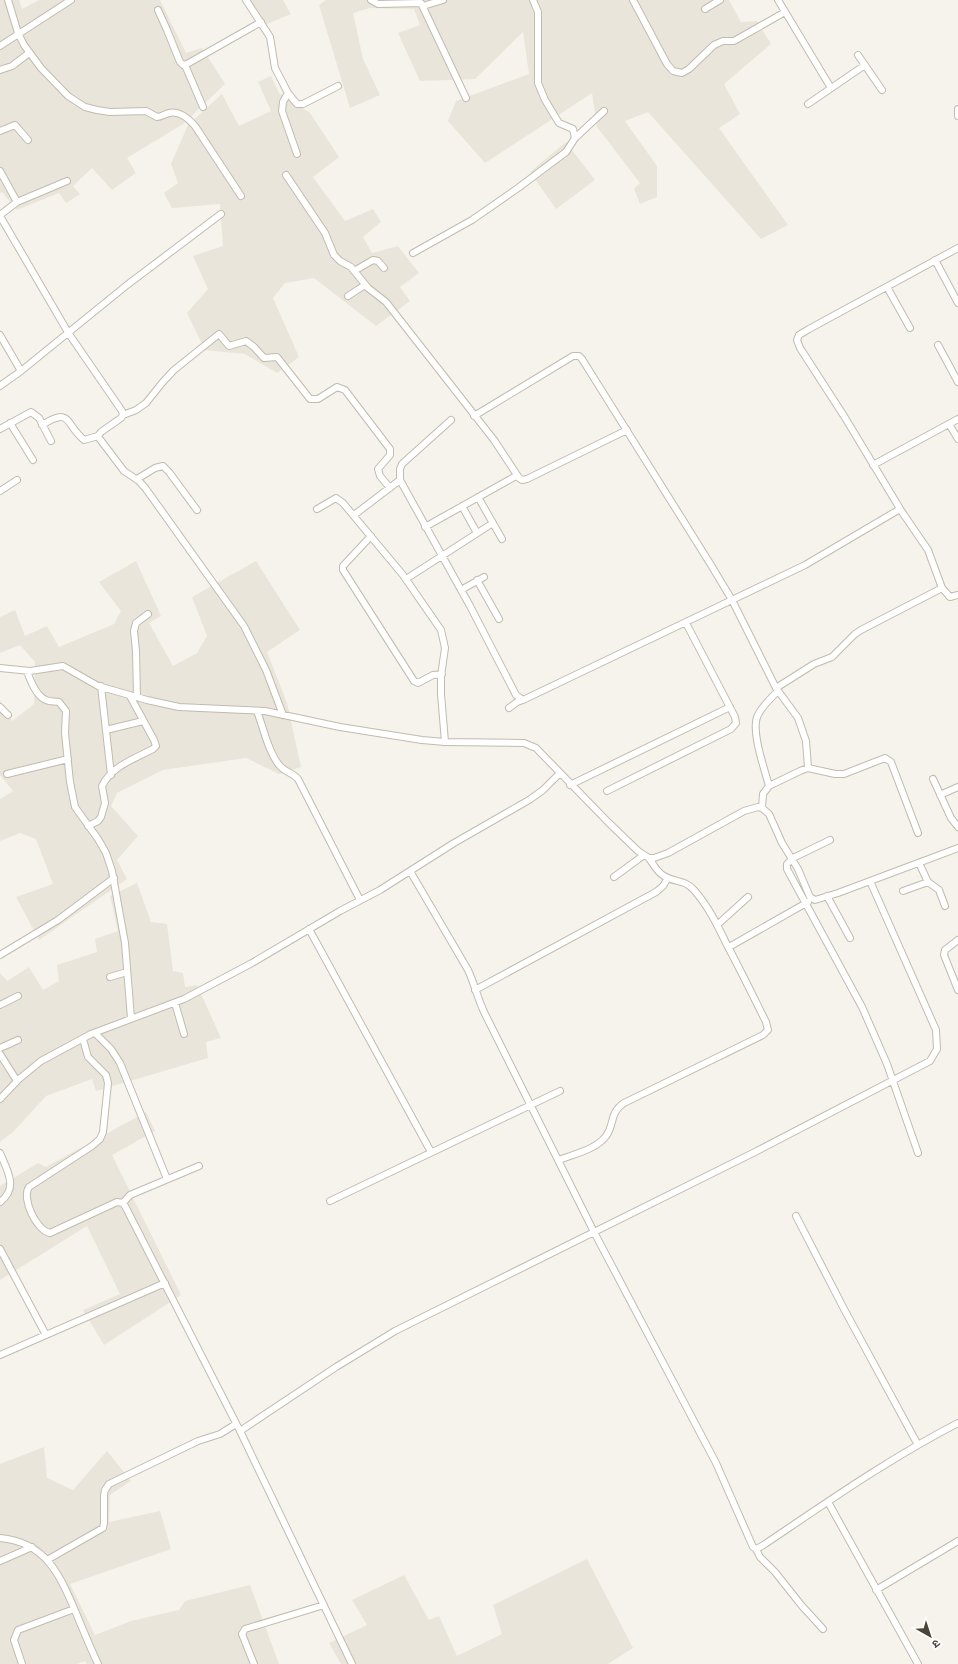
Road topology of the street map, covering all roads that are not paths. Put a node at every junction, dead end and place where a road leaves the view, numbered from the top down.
1 (8, 0) edge
2 (71, 0) edge
3 (246, 0) edge
4 (371, 0) edge
5 (444, 0) edge
6 (533, 0) edge
7 (633, 0) edge
8 (720, 0) edge
9 (778, 0) edge
10 (424, 6) junction
11 (705, 9) dead end
12 (158, 10) dead end
13 (785, 12) junction
14 (261, 22) junction
15 (18, 33) junction
16 (0, 46) edge
17 (29, 53) junction
18 (858, 55) dead end
19 (185, 65) junction
20 (865, 65) junction
21 (0, 70) edge
22 (338, 86) dead end
23 (831, 88) junction
24 (882, 90) dead end
25 (288, 93) junction
26 (466, 98) dead end
27 (808, 104) dead end
28 (203, 107) dead end
29 (958, 110) edge
30 (604, 111) dead end
31 (958, 116) edge
32 (0, 132) edge
33 (575, 138) junction
34 (28, 140) dead end
35 (297, 154) dead end
36 (0, 171) edge
37 (286, 175) dead end
38 (67, 181) dead end
39 (241, 196) dead end
40 (17, 202) junction
41 (221, 214) dead end
42 (0, 216) edge
43 (958, 248) edge
44 (413, 253) dead end
45 (935, 260) junction
46 (384, 268) dead end
47 (354, 271) junction
48 (365, 285) junction
49 (887, 287) junction
50 (348, 296) dead end
51 (958, 302) edge
52 (910, 328) dead end
53 (69, 334) junction
54 (0, 335) edge
55 (938, 345) dead end
56 (21, 371) junction
57 (958, 382) edge
58 (0, 386) edge
59 (123, 415) junction
60 (474, 416) junction
61 (958, 419) edge
62 (451, 420) dead end
63 (10, 423) junction
64 (949, 424) junction
65 (42, 425) junction
66 (0, 429) edge
67 (627, 430) junction
68 (98, 436) junction
69 (958, 439) edge
70 (51, 441) dead end
71 (33, 460) dead end
72 (873, 465) junction
73 (516, 476) junction
74 (137, 479) junction
75 (17, 480) dead end
76 (400, 480) junction
77 (390, 488) junction
78 (0, 491) edge
79 (478, 497) junction
80 (462, 506) junction
81 (317, 509) dead end
82 (900, 509) junction
83 (197, 510) dead end
84 (354, 515) junction
85 (493, 523) junction
86 (425, 527) junction
87 (477, 533) junction
88 (371, 536) junction
89 (502, 539) dead end
90 (442, 555) junction
91 (484, 577) dead end
92 (406, 579) junction
93 (478, 580) junction
94 (942, 588) junction
95 (461, 590) junction
96 (958, 595) edge
97 (732, 600) junction
98 (148, 614) dead end
99 (498, 619) dead end
100 (686, 622) junction
101 (0, 668) edge
102 (27, 671) junction
103 (442, 674) junction
104 (101, 686) junction
105 (777, 689) junction
106 (133, 696) junction
107 (523, 700) junction
108 (0, 707) edge
109 (730, 707) junction
110 (509, 708) dead end
111 (257, 711) junction
112 (8, 715) dead end
113 (283, 715) junction
114 (143, 721) junction
115 (106, 730) junction
116 (445, 742) junction
117 (68, 760) junction
118 (808, 768) junction
119 (560, 773) junction
120 (7, 774) dead end
121 (111, 775) junction
122 (933, 779) dead end
123 (570, 785) junction
124 (769, 786) junction
125 (958, 787) edge
126 (606, 791) dead end
127 (940, 795) junction
128 (762, 808) junction
129 (88, 826) junction
130 (958, 827) edge
131 (918, 833) dead end
132 (830, 840) dead end
133 (958, 848) edge
134 (646, 856) junction
135 (792, 858) junction
136 (919, 863) junction
137 (410, 871) junction
138 (614, 877) dead end
139 (114, 878) junction
140 (668, 878) junction
141 (870, 881) junction
142 (928, 882) junction
143 (903, 891) dead end
144 (827, 896) junction
145 (748, 897) dead end
146 (812, 899) junction
147 (360, 900) junction
148 (805, 904) junction
149 (945, 906) dead end
150 (717, 925) junction
151 (309, 929) junction
152 (850, 938) dead end
153 (958, 940) edge
154 (729, 947) junction
155 (0, 955) edge
156 (127, 972) junction
157 (110, 978) dead end
158 (475, 990) junction
159 (958, 990) edge
160 (18, 996) dead end
161 (174, 1002) junction
162 (0, 1005) edge
163 (130, 1018) junction
164 (95, 1033) junction
165 (184, 1034) dead end
166 (82, 1039) junction
167 (18, 1040) dead end
168 (0, 1048) edge
169 (0, 1054) edge
170 (892, 1080) junction
171 (17, 1081) junction
172 (560, 1091) dead end
173 (0, 1099) edge
174 (530, 1105) junction
175 (430, 1152) junction
176 (0, 1153) edge
177 (918, 1153) dead end
178 (559, 1160) junction
179 (199, 1166) dead end
180 (167, 1179) junction
181 (330, 1201) dead end
182 (0, 1202) edge
183 (123, 1203) junction
184 (796, 1216) dead end
185 (594, 1232) junction
186 (0, 1249) edge
187 (165, 1284) junction
188 (46, 1335) junction
189 (0, 1355) edge
190 (958, 1423) edge
191 (236, 1424) junction
192 (240, 1431) junction
193 (918, 1445) junction
194 (828, 1502) junction
195 (3, 1538) edge
196 (958, 1541) edge
197 (0, 1542) edge
198 (32, 1547) junction
199 (756, 1549) junction
200 (47, 1560) junction
201 (0, 1562) edge
202 (876, 1590) junction
203 (324, 1605) junction
204 (74, 1609) junction
205 (823, 1629) dead end
206 (22, 1664) edge
207 (98, 1664) edge
208 (254, 1664) edge
209 (352, 1664) edge
210 (918, 1664) edge

1 - 15 street
2 - 15 street
3 - 14 street
4 - 10 street
5 - 10 street
6 - 33 street
7 - 13 street
8 - 11 street
9 - 13 street
10 - 26 street
12 - 19 street
13 - 23 street
14 - 19 street
14 - 25 street
15 - 16 street
15 - 17 street
17 - 21 street
17 - 39 street
18 - 20 street
19 - 28 street
20 - 23 street
20 - 24 street
22 - 25 street
23 - 27 street
25 - 35 street
29 - 31 street
30 - 33 street
32 - 34 street
33 - 44 street
36 - 40 street
37 - 47 street
38 - 40 street
40 - 42 street
41 - 53 street
42 - 53 street
43 - 45 street
45 - 49 street
45 - 51 street
46 - 47 street
47 - 48 street
48 - 50 street
48 - 60 street
49 - 52 street
49 - 72 street
53 - 56 street
53 - 59 street
54 - 56 street
55 - 57 street
56 - 58 street
59 - 68 street
59 - 77 street
60 - 67 street
60 - 73 street
61 - 64 street
62 - 76 street
63 - 65 street
63 - 66 street
63 - 71 street
64 - 69 street
64 - 72 street
65 - 68 street
65 - 70 street
67 - 73 street
67 - 97 street
68 - 74 street
72 - 82 street
73 - 79 street
74 - 83 street
74 - 113 street
75 - 78 street
76 - 77 street
76 - 86 street
77 - 84 street
79 - 80 street
79 - 85 street
80 - 86 street
80 - 87 street
81 - 84 street
82 - 94 street
82 - 97 street
84 - 88 street
85 - 87 street
85 - 89 street
86 - 90 street
87 - 90 street
88 - 92 street
88 - 103 street
90 - 92 street
90 - 95 street
91 - 93 street
92 - 103 street
93 - 95 street
93 - 99 street
94 - 96 street
94 - 105 street
95 - 107 street
97 - 100 street
97 - 105 street
98 - 106 street
100 - 107 street
100 - 109 street
101 - 102 street
102 - 104 street
102 - 117 street
103 - 116 street
104 - 106 street
104 - 115 street
105 - 118 street
105 - 124 street
106 - 111 street
106 - 114 street
107 - 110 street
108 - 112 street
109 - 123 street
109 - 126 street
111 - 113 street
111 - 147 street
113 - 116 street
114 - 115 street
114 - 121 street
115 - 121 street
116 - 119 street
117 - 120 street
117 - 129 street
118 - 124 street
118 - 131 street
119 - 123 street
119 - 137 street
121 - 129 street
122 - 127 street
123 - 134 street
124 - 128 street
125 - 127 street
127 - 130 street
128 - 134 street
128 - 135 street
129 - 139 street
132 - 135 street
133 - 136 street
134 - 138 street
134 - 140 street
135 - 146 street
135 - 148 street
136 - 141 street
136 - 142 street
137 - 147 street
137 - 158 street
139 - 155 street
139 - 156 street
140 - 150 street
140 - 158 street
141 - 144 street
141 - 170 street
142 - 143 street
142 - 149 street
144 - 146 street
144 - 152 street
145 - 150 street
146 - 148 street
147 - 151 street
148 - 154 street
148 - 170 street
150 - 154 street
151 - 161 street
151 - 175 street
153 - 159 street
154 - 178 street
156 - 157 street
156 - 163 street
158 - 174 street
160 - 162 street
161 - 163 street
161 - 165 street
163 - 164 street
164 - 166 street
164 - 180 street
166 - 171 street
166 - 183 street
167 - 168 street
169 - 171 street
170 - 177 street
170 - 185 street
171 - 173 street
172 - 174 street
174 - 175 street
174 - 178 street
175 - 181 street
176 - 182 street
178 - 185 street
179 - 180 street
180 - 183 street
183 - 187 street
184 - 193 street
185 - 192 street
185 - 199 street
186 - 188 street
187 - 188 street
187 - 191 street
188 - 189 street
190 - 193 street
191 - 192 street
191 - 200 street
192 - 203 street
193 - 194 street
194 - 199 street
194 - 202 street
195 - 197 street
195 - 198 street
196 - 202 street
198 - 200 street
198 - 201 street
199 - 205 street
200 - 204 street
202 - 210 street
203 - 208 street
203 - 209 street
204 - 206 street
204 - 207 street

